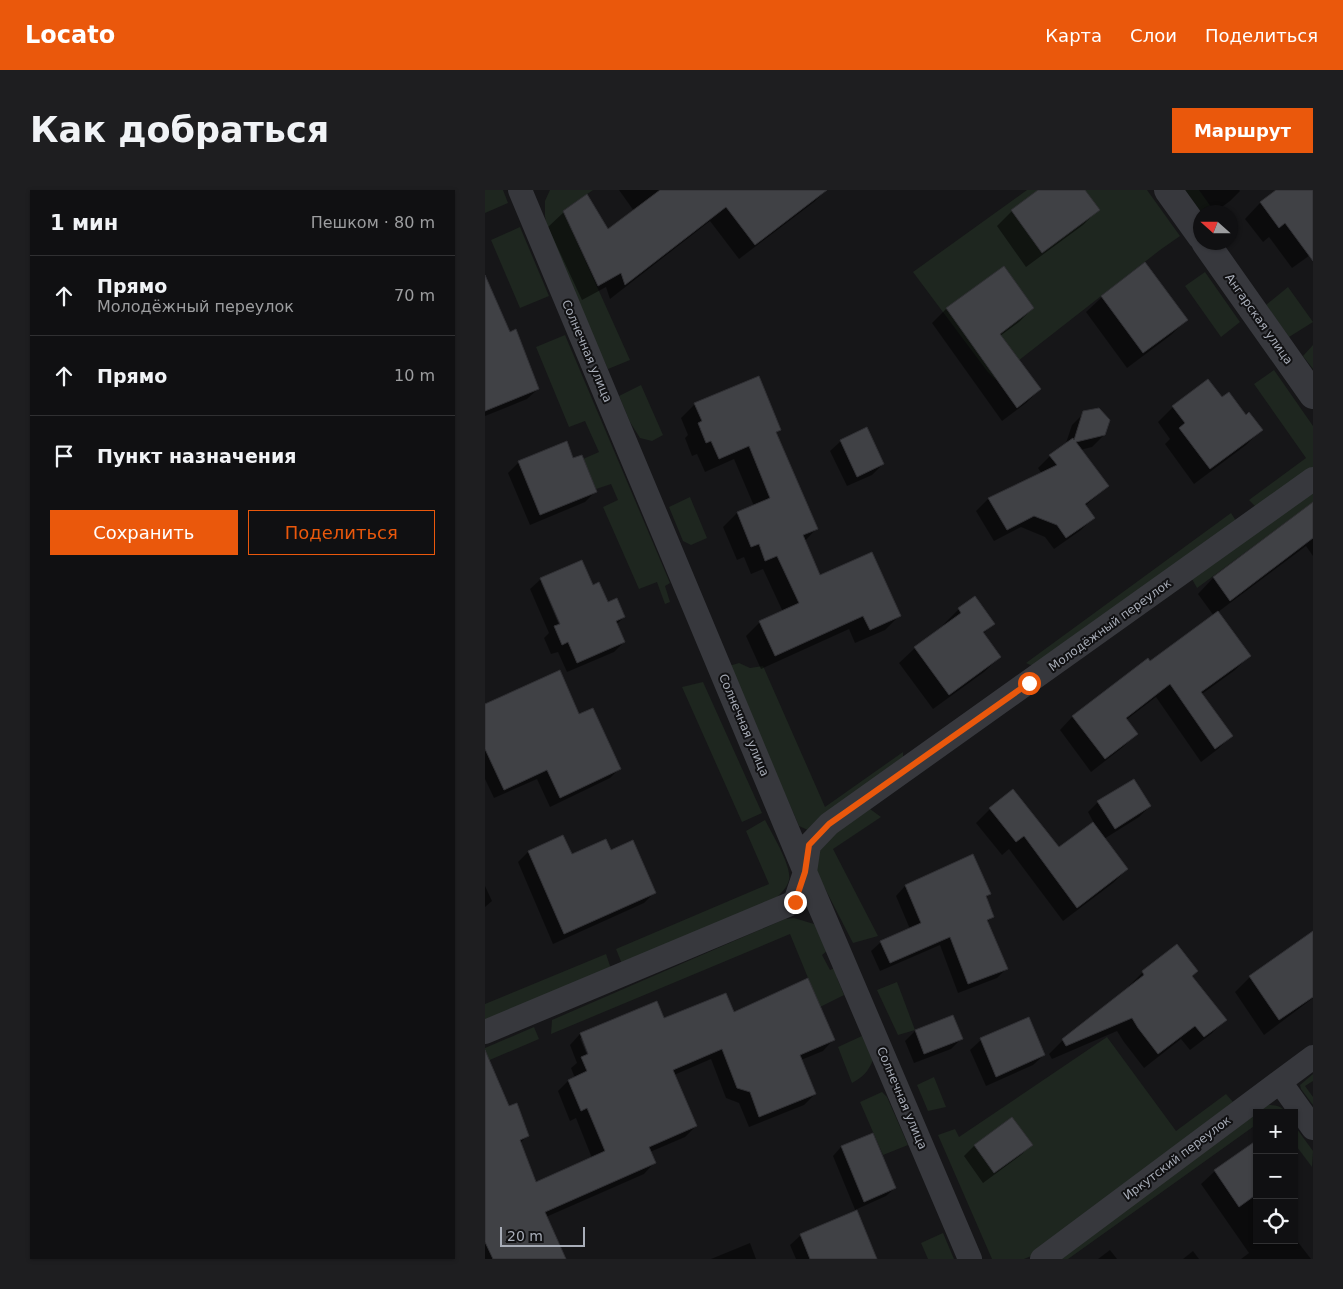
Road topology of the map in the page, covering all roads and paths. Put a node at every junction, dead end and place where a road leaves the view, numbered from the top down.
1 (520, 190) edge
2 (1168, 190) edge
3 (1193, 225) edge
4 (1211, 250) edge
5 (1313, 395) edge
6 (1313, 479) edge
7 (805, 872) junction
8 (485, 1032) edge
9 (1313, 1057) edge
10 (1279, 1082) junction
11 (1313, 1128) edge
12 (971, 1259) edge
13 (1042, 1259) edge

1 - 7 street, Солнечная улица
2 - 3 street
4 - 5 street, Ангарская улица
6 - 7 street, Молодёжный переулок
7 - 8 street, Молодёжный переулок
7 - 12 street, Солнечная улица
9 - 10 street, Иркутский переулок
10 - 11 street
10 - 13 street, Иркутский переулок

